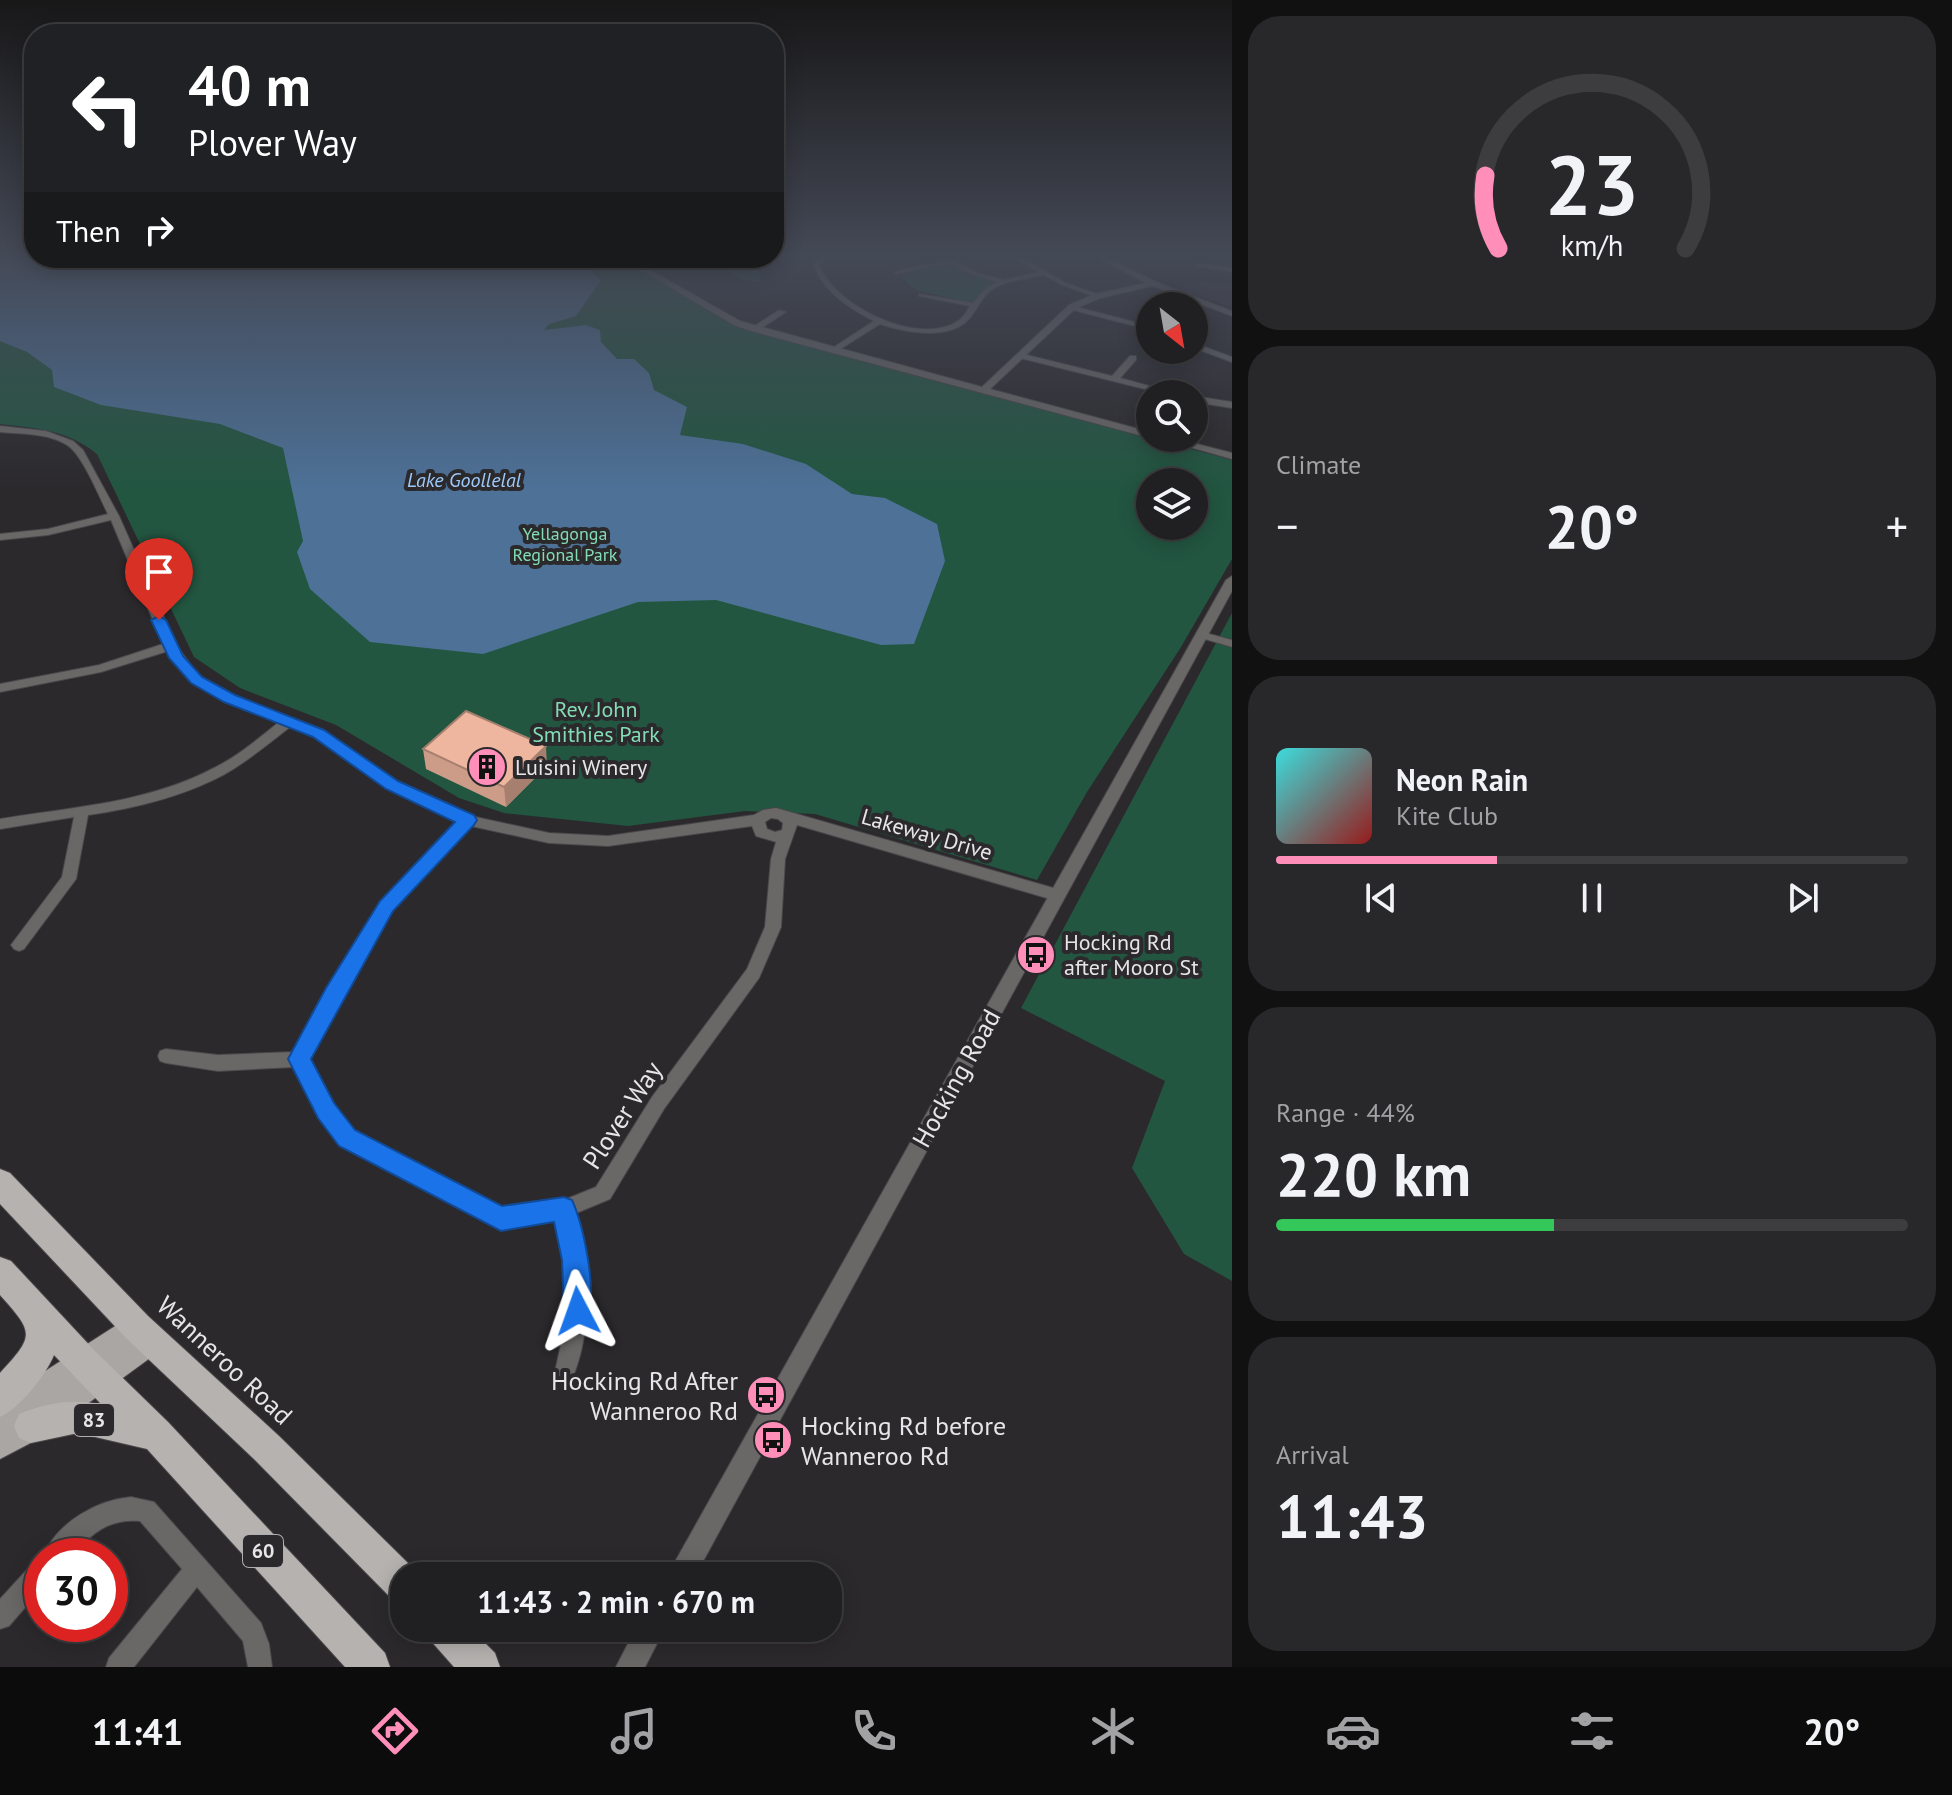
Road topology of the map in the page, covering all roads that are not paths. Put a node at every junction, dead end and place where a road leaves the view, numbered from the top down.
1 (780, 335) edge
2 (858, 335) edge
3 (942, 335) edge
4 (1047, 335) edge
5 (947, 340) dead end
6 (835, 350) junction
7 (1232, 350) edge
8 (1208, 351) edge
9 (1218, 355) junction
10 (1025, 357) junction
11 (1133, 358) dead end
12 (1232, 360) edge
13 (1114, 379) junction
14 (1136, 384) edge
15 (989, 390) junction
16 (1208, 401) edge
17 (1232, 405) edge
18 (0, 429) edge
19 (1136, 430) edge
20 (1208, 448) edge
21 (1208, 449) edge
22 (1232, 455) edge
23 (114, 516) junction
24 (0, 537) edge
25 (1232, 580) edge
26 (1203, 632) junction
27 (1232, 642) edge
28 (170, 646) junction
29 (0, 688) edge
30 (289, 721) junction
31 (82, 812) junction
32 (784, 816) junction
33 (468, 820) junction
34 (0, 824) edge
35 (826, 828) junction
36 (761, 829) junction
37 (787, 833) junction
38 (778, 859) junction
39 (1055, 899) junction
40 (19, 945) dead end
41 (166, 1056) dead end
42 (299, 1059) junction
43 (0, 1183) edge
44 (564, 1209) junction
45 (0, 1272) edge
46 (41, 1316) junction
47 (144, 1333) junction
48 (90, 1370) junction
49 (565, 1372) dead end
50 (0, 1400) edge
51 (16, 1422) edge
52 (156, 1434) junction
53 (0, 1443) edge
54 (72, 1538) edge
55 (688, 1562) edge
56 (197, 1569) junction
57 (390, 1571) edge
58 (24, 1590) edge
59 (0, 1617) edge
60 (457, 1642) edge
61 (643, 1642) edge
62 (258, 1655) edge
63 (118, 1667) edge
64 (371, 1667) edge
65 (481, 1667) edge
66 (630, 1667) edge

1 - 6 street
2 - 6 street
3 - 5 street
4 - 10 street
6 - 15 street
7 - 9 street
8 - 9 street
9 - 12 street
10 - 13 street
10 - 15 street
11 - 13 street
13 - 14 street
15 - 19 street
16 - 17 street
18 - 23 street
20 - 22 street
21 - 22 street
23 - 24 street
23 - 28 street
25 - 26 street, Hocking Road
26 - 27 street
26 - 39 street, Hocking Road
28 - 29 street
28 - 30 street
30 - 31 street
30 - 33 street
31 - 34 street
31 - 40 street
32 - 35 street, Lakeway Drive
32 - 36 street
32 - 37 street
33 - 36 street
33 - 42 street
35 - 37 street, Lakeway Drive
35 - 39 street, Lakeway Drive
36 - 37 street, Lakeway Drive
36 - 38 street
37 - 38 street, Plover Way
38 - 44 street, Plover Way
39 - 55 street, Hocking Road
41 - 42 street
42 - 44 street, Plover Way
43 - 47 highway, Wanneroo Road
44 - 49 street
45 - 46 highway, 60
46 - 48 highway, 60
46 - 50 highway
47 - 48 main road, 83
47 - 57 highway, Wanneroo Road
48 - 51 main road, 83
48 - 52 highway, 60
51 - 52 highway, 83
51 - 53 main road, 83
52 - 64 highway, 60
54 - 56 street
56 - 62 street
56 - 63 street
58 - 59 street
60 - 65 highway
61 - 66 street

